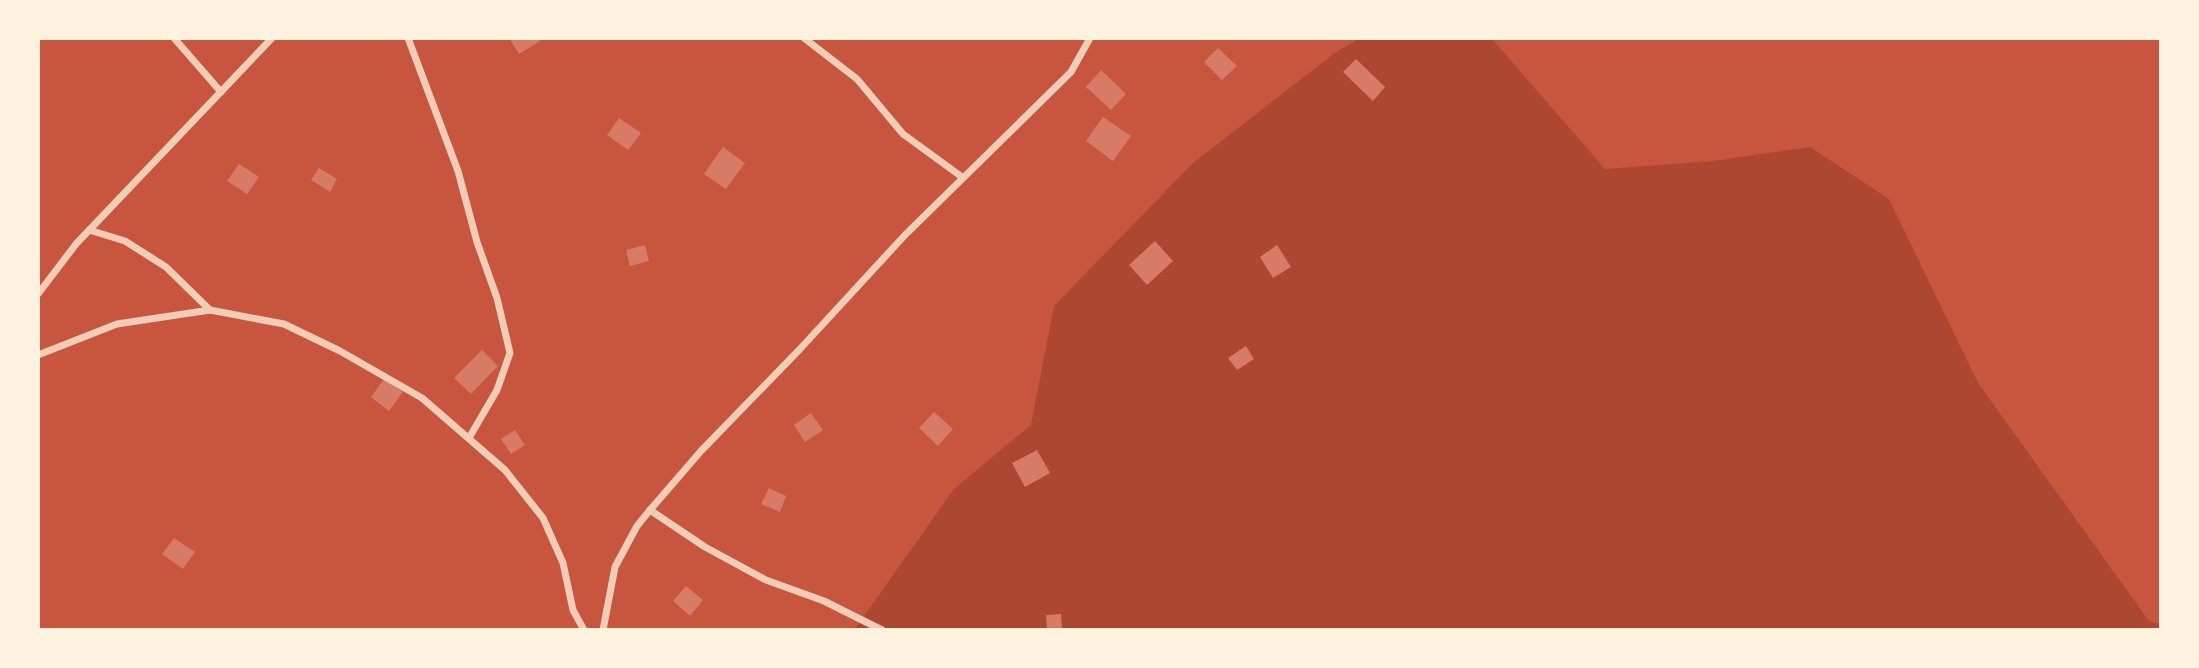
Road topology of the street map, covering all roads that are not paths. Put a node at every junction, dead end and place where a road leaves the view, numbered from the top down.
1 (174, 38) edge
2 (272, 38) edge
3 (408, 38) edge
4 (804, 38) edge
5 (1090, 38) edge
6 (221, 92) junction
7 (962, 177) junction
8 (89, 230) junction
9 (38, 293) edge
10 (210, 310) junction
11 (38, 355) edge
12 (469, 439) junction
13 (650, 510) junction
14 (584, 629) edge
15 (603, 629) edge
16 (882, 629) edge

1 - 6 street
2 - 6 street
3 - 12 street
4 - 7 street
5 - 7 street
6 - 8 street
7 - 13 street
8 - 9 street
8 - 10 street
10 - 11 street
10 - 12 street
12 - 14 street
13 - 15 street
13 - 16 street

